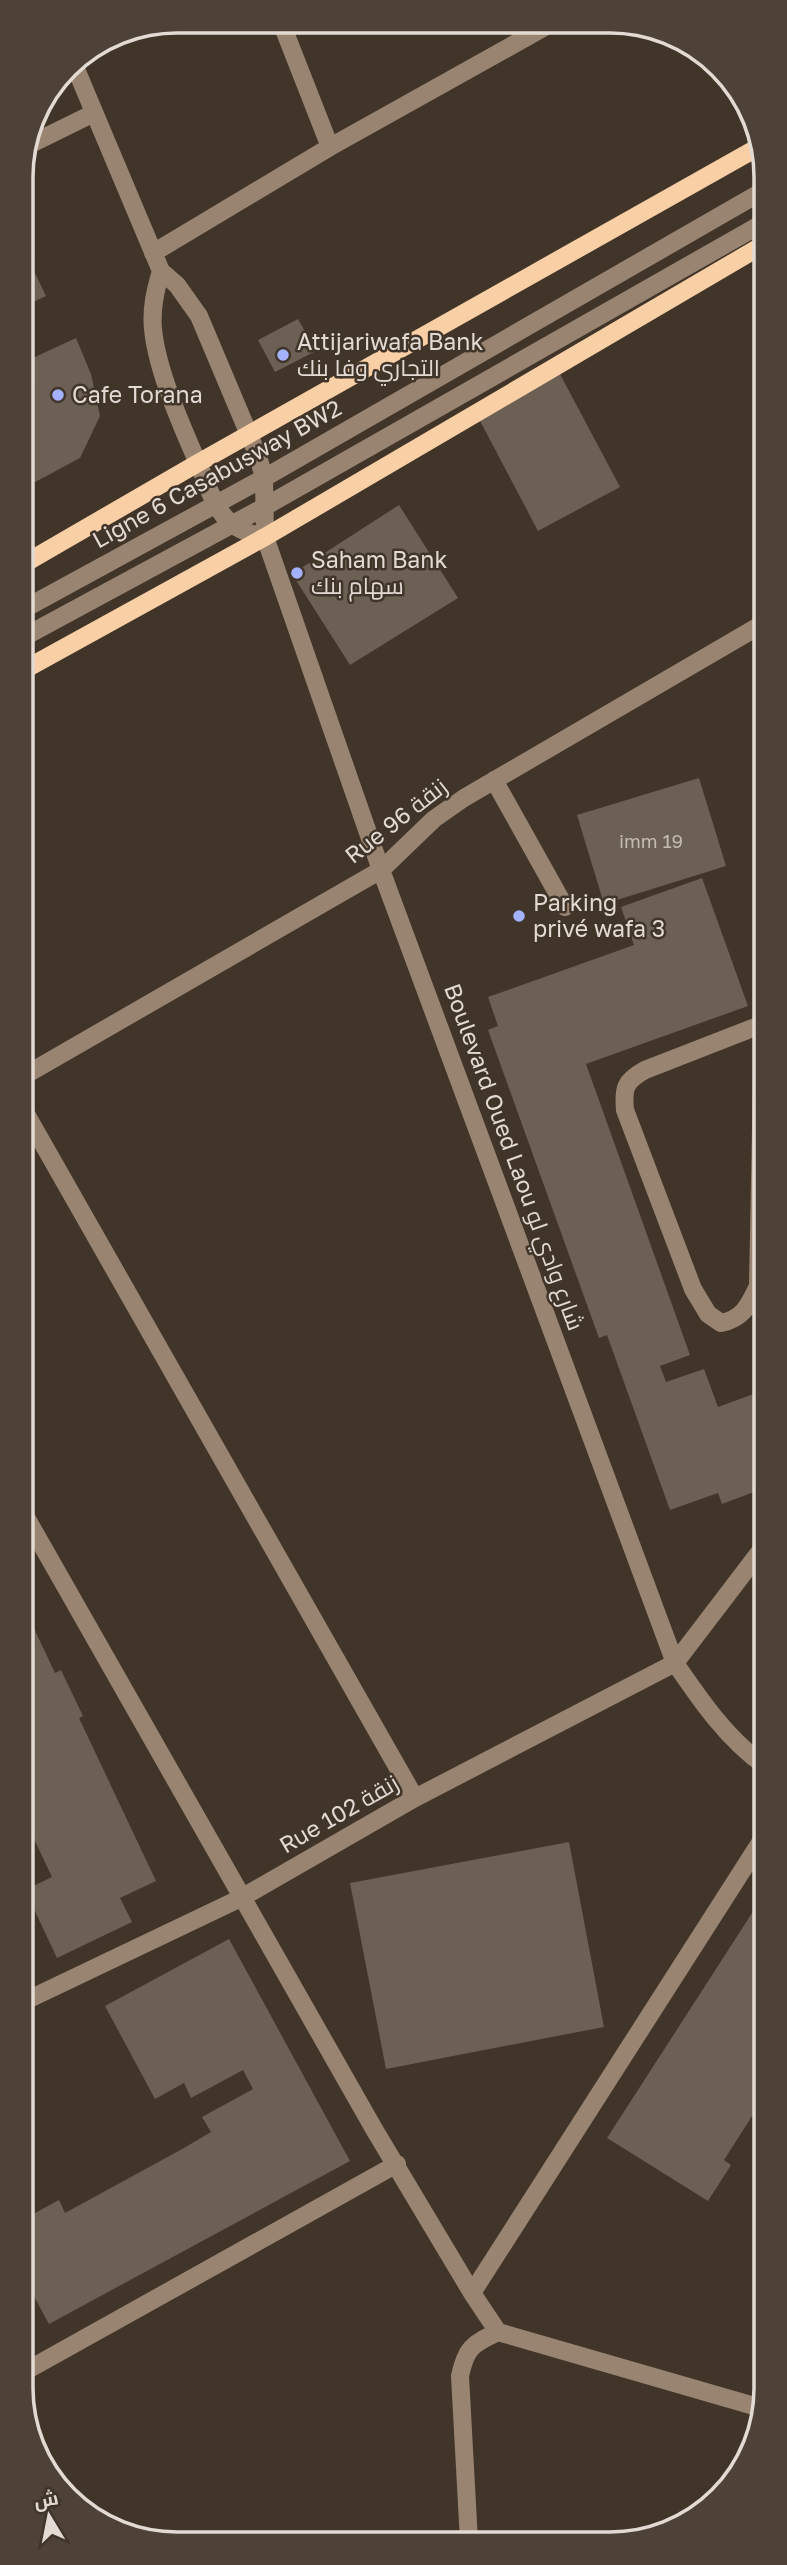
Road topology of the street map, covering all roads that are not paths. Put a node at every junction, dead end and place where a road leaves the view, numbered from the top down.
1 (534, 33) edge
2 (286, 34) edge
3 (77, 73) edge
4 (94, 113) junction
5 (38, 141) edge
6 (330, 147) junction
7 (751, 151) edge
8 (754, 196) edge
9 (754, 228) edge
10 (754, 250) edge
11 (153, 253) junction
12 (161, 271) junction
13 (249, 434) junction
14 (198, 463) junction
15 (264, 478) junction
16 (216, 504) junction
17 (266, 506) junction
18 (232, 524) junction
19 (265, 537) junction
20 (34, 558) edge
21 (34, 604) edge
22 (754, 630) edge
23 (34, 632) edge
24 (34, 665) edge
25 (494, 780) junction
26 (381, 870) junction
27 (565, 907) dead end
28 (754, 1028) edge
29 (34, 1070) edge
30 (34, 1127) edge
31 (753, 1294) edge
32 (33, 1530) edge
33 (753, 1560) edge
34 (675, 1663) junction
35 (753, 1758) edge
36 (415, 1798) junction
37 (753, 1853) edge
38 (241, 1898) junction
39 (33, 1997) edge
40 (397, 2164) junction
41 (472, 2293) junction
42 (498, 2332) junction
43 (33, 2367) edge
44 (752, 2405) edge
45 (469, 2532) edge

1 - 6 street
2 - 6 street
3 - 4 street, Boulevard Oued Laou شارع وادي لو
4 - 5 street
4 - 11 street, Boulevard Oued Laou شارع وادي لو
6 - 11 street
7 - 13 main road
8 - 15 street, Ligne 6 Casabusway BW2
9 - 17 street
10 - 19 main road
11 - 12 street, Boulevard Oued Laou شارع وادي لو
12 - 13 street, Boulevard Oued Laou شارع وادي لو
12 - 14 street
13 - 14 main road
13 - 15 street, Boulevard Oued Laou شارع وادي لو
14 - 16 street
14 - 20 main road
15 - 16 street, Ligne 6 Casabusway BW2
15 - 17 street, Boulevard Oued Laou شارع وادي لو
16 - 18 street
16 - 21 street, Ligne 6 Casabusway BW2
17 - 18 street
17 - 19 street, Boulevard Oued Laou شارع وادي لو
18 - 19 street
18 - 23 street
19 - 24 main road
19 - 26 street, Boulevard Oued Laou شارع وادي لو
22 - 25 street, Rue 96 زنقة
25 - 26 street, Rue 96 زنقة
25 - 27 street
26 - 29 street, Rue 96 زنقة
26 - 34 street, Boulevard Oued Laou شارع وادي لو
28 - 31 street
30 - 36 street
32 - 38 street
33 - 34 street
34 - 35 street, Boulevard Oued Laou شارع وادي لو
34 - 36 street, Rue 102 زنقة
36 - 38 street, Rue 102 زنقة
37 - 41 street
38 - 39 street, Rue 102 زنقة
38 - 40 street
40 - 41 street
40 - 43 street
41 - 42 street
42 - 44 street
42 - 45 street

